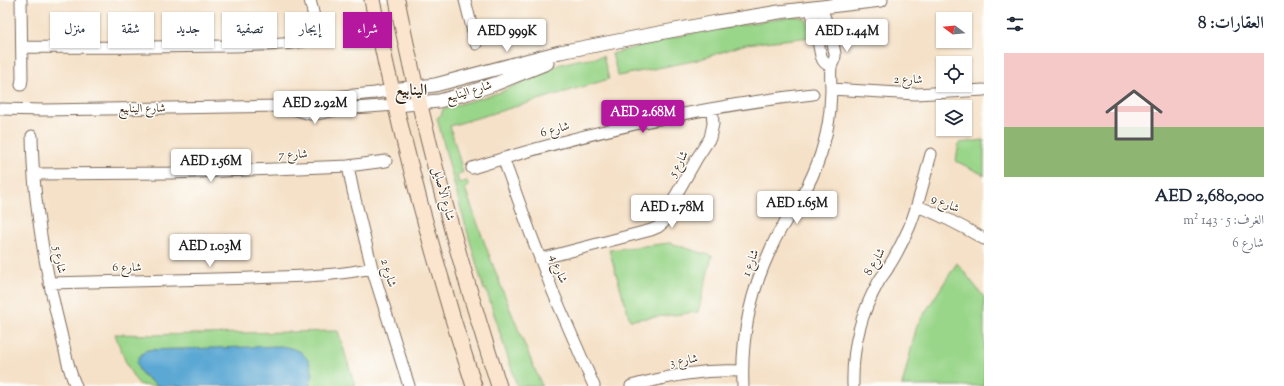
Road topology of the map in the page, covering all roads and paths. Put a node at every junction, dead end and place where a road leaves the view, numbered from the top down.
1 (21, 0) edge
2 (310, 0) edge
3 (372, 0) edge
4 (396, 0) edge
5 (465, 0) edge
6 (881, 0) edge
7 (816, 8) junction
8 (476, 44) dead end
9 (602, 45) junction
10 (22, 47) junction
11 (21, 84) dead end
12 (415, 87) junction
13 (831, 89) junction
14 (392, 90) junction
15 (984, 90) edge
16 (813, 94) dead end
17 (333, 97) junction
18 (289, 103) junction
19 (419, 103) junction
20 (396, 105) junction
21 (0, 109) edge
22 (712, 109) junction
23 (334, 110) junction
24 (32, 136) dead end
25 (931, 154) dead end
26 (503, 158) junction
27 (386, 161) dead end
28 (348, 166) junction
29 (472, 168) dead end
30 (34, 174) junction
31 (917, 206) junction
32 (984, 239) edge
33 (540, 259) junction
34 (372, 268) junction
35 (50, 283) junction
36 (742, 371) junction
37 (76, 386) edge
38 (409, 386) edge
39 (474, 386) edge
40 (499, 386) edge
41 (594, 386) edge
42 (631, 386) edge
43 (742, 386) edge
44 (853, 386) edge

1 - 10 street
2 - 10 street
3 - 14 main road, شارع الأصايل
4 - 12 main road, شارع الأصايل
5 - 8 street
6 - 7 street, شارع الينابيع
7 - 9 street, شارع الينابيع
7 - 13 street, شارع 1
9 - 12 street, شارع الينابيع
9 - 19 street, شارع الينابيع
10 - 11 street
12 - 14 street, شارع الينابيع
12 - 19 main road, شارع الأصايل
13 - 15 street, شارع 2
13 - 36 street, شارع 1
14 - 17 street, شارع الينابيع
14 - 20 main road, شارع الأصايل
16 - 22 street, شارع 6
17 - 18 street, شارع الينابيع
17 - 23 street
18 - 21 street, شارع الينابيع
18 - 23 street, شارع الينابيع
19 - 20 street, شارع الينابيع
19 - 40 main road, شارع الأصايل
20 - 23 street, شارع الينابيع
20 - 39 main road, شارع الأصايل
22 - 26 street, شارع 6
22 - 33 street, شارع 5
24 - 30 street, شارع 5
25 - 31 street, شارع 8
26 - 29 street, شارع 6
26 - 33 street, شارع 4
27 - 28 street, شارع 7
28 - 30 street, شارع 7
28 - 34 street, شارع 2
30 - 35 street, شارع 5
31 - 32 street, شارع 9
31 - 44 street, شارع 8
33 - 41 street, شارع 4
34 - 35 street, شارع 6
34 - 38 street, شارع 2
35 - 37 street, شارع 5
36 - 42 street, شارع 3
36 - 43 street, شارع 1

